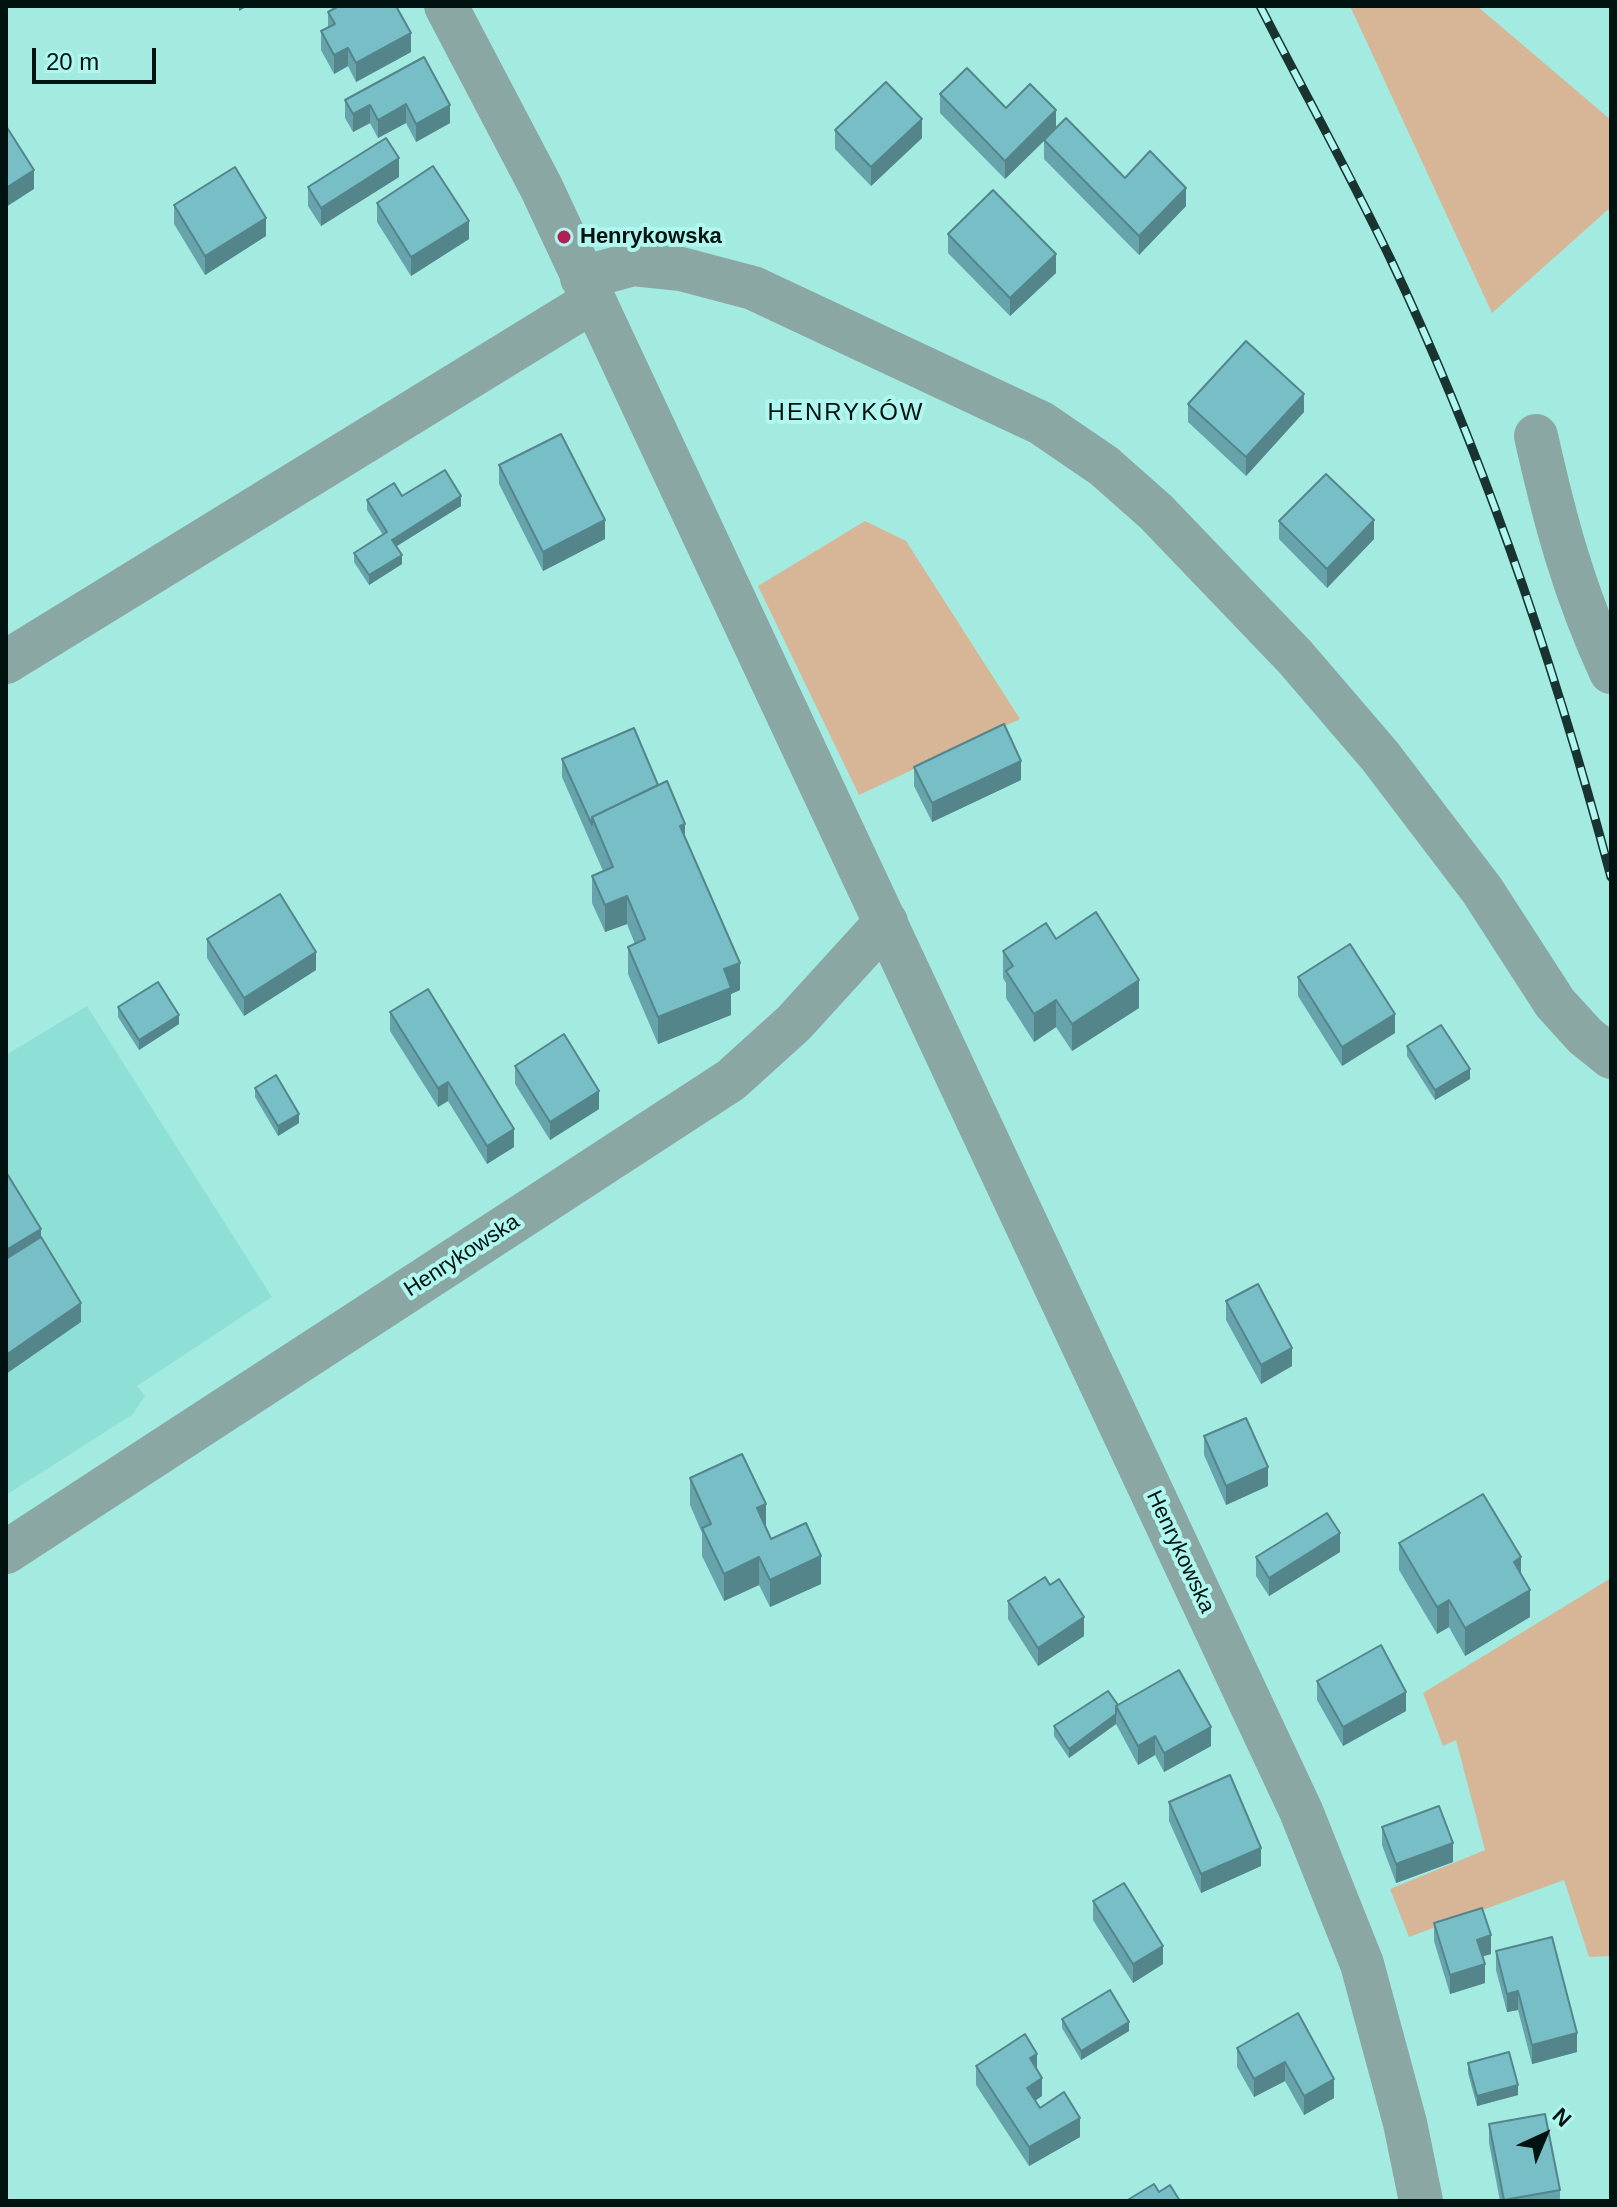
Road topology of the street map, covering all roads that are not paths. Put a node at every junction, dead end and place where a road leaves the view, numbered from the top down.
1 (446, 6) edge
2 (588, 289) junction
3 (1536, 436) dead end
4 (6, 662) edge
5 (1611, 672) edge
6 (886, 922) junction
7 (1611, 1057) edge
8 (6, 1552) edge
9 (1421, 2201) edge

1 - 2 street, Henrykowska
2 - 4 street
2 - 6 street, Henrykowska
2 - 7 street
3 - 5 street
6 - 8 street, Henrykowska
6 - 9 street, Henrykowska

